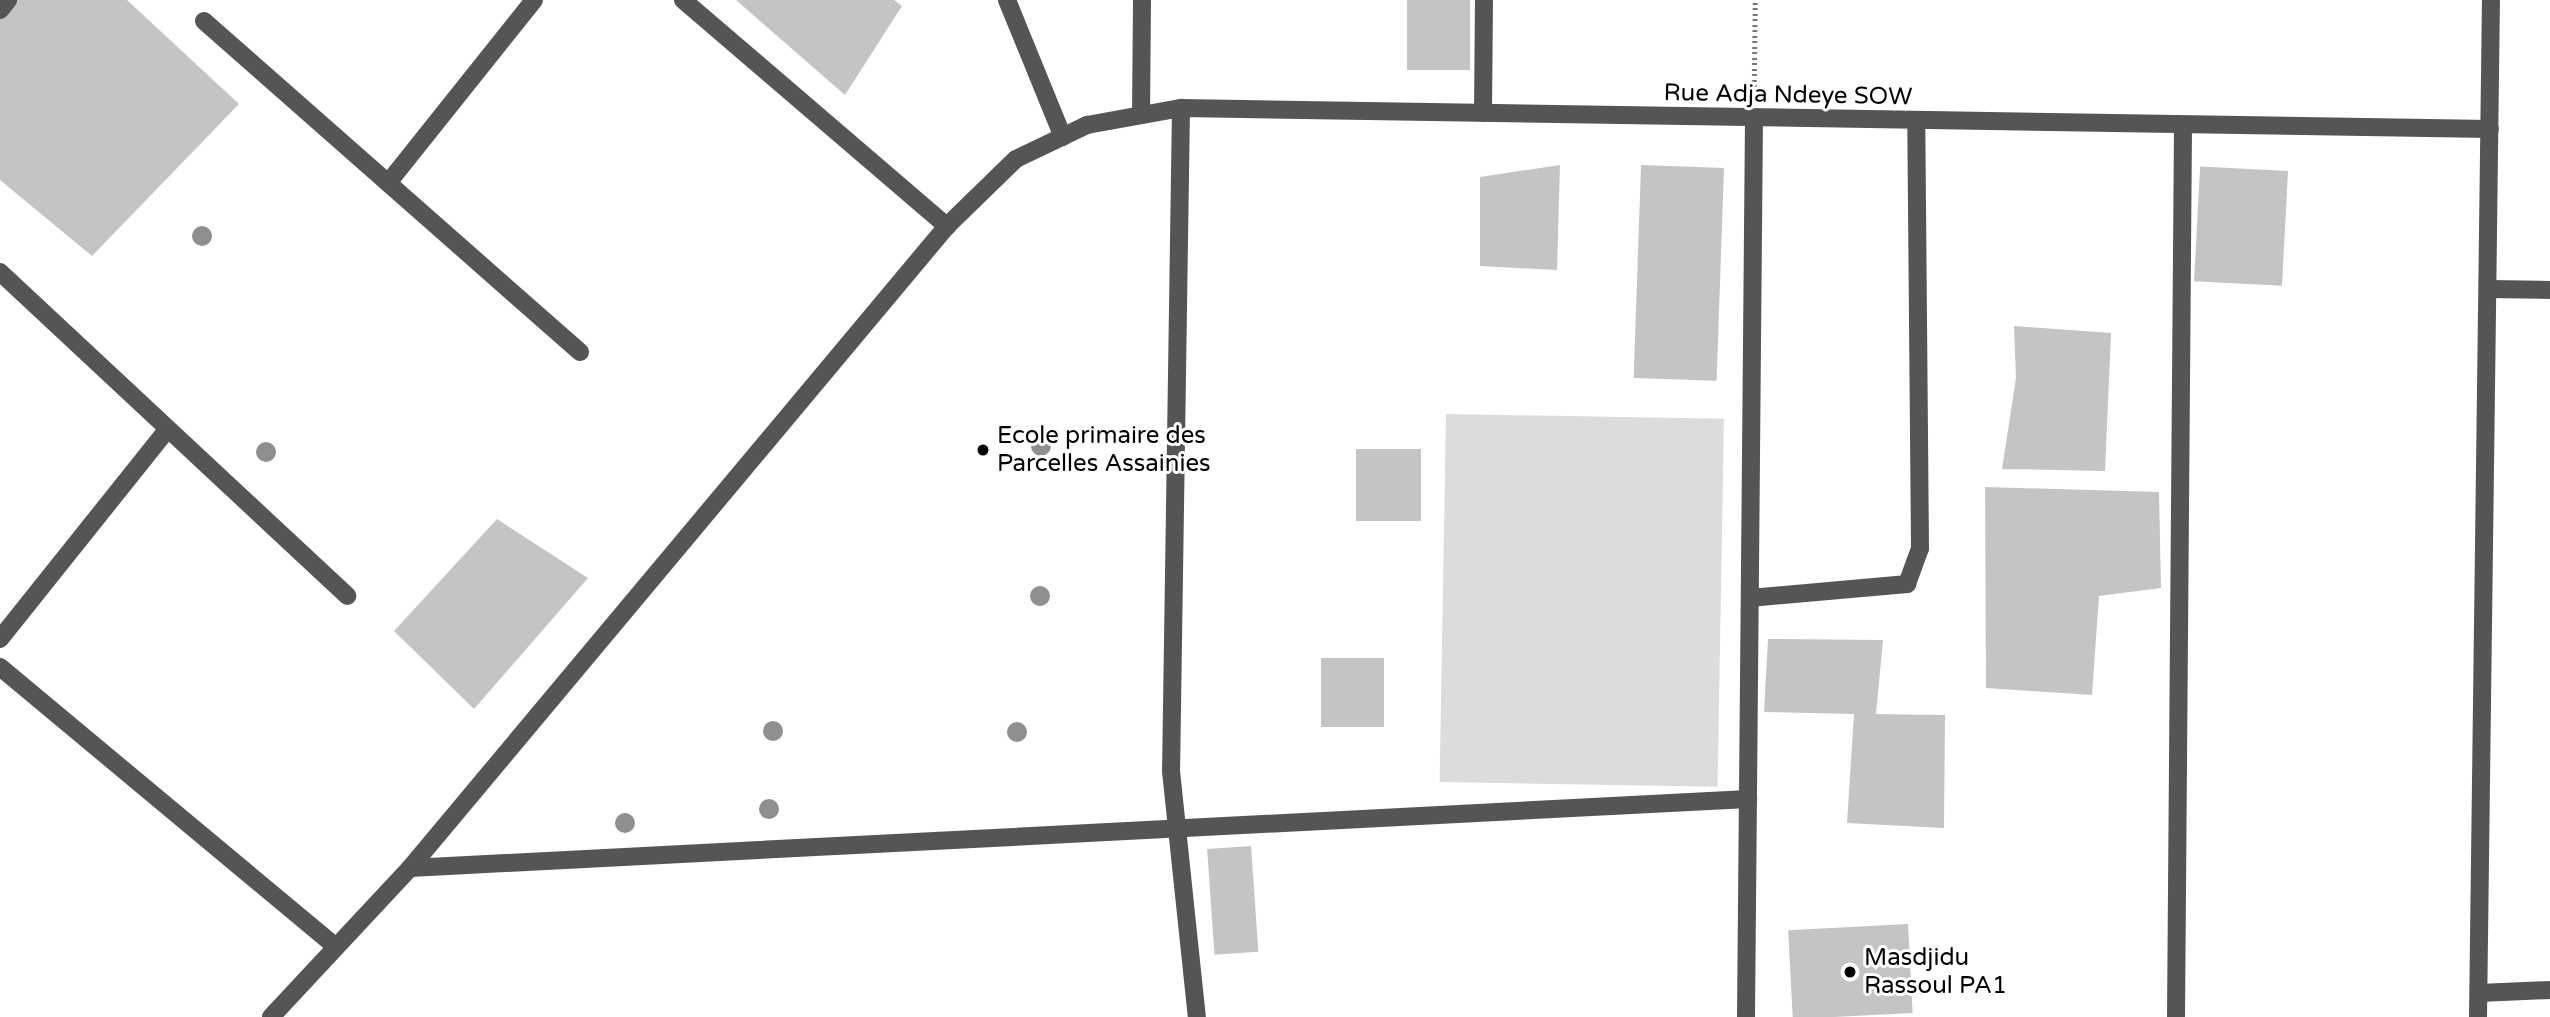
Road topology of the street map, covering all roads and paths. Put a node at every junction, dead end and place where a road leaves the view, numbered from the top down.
1 (8, 0) edge
2 (534, 0) edge
3 (683, 0) edge
4 (1007, 0) edge
5 (1142, 0) edge
6 (1484, 0) edge
7 (1755, 0) edge
8 (2491, 0) edge
9 (0, 10) edge
10 (204, 21) dead end
11 (1181, 108) junction
12 (1483, 113) junction
13 (1141, 115) junction
14 (1754, 119) junction
15 (1916, 122) junction
16 (2183, 127) junction
17 (2490, 129) junction
18 (1063, 137) junction
19 (388, 183) junction
20 (947, 226) junction
21 (0, 272) edge
22 (2488, 289) junction
23 (2550, 290) edge
24 (579, 352) dead end
25 (167, 430) junction
26 (347, 596) dead end
27 (1750, 598) junction
28 (0, 639) edge
29 (0, 667) edge
30 (1748, 799) junction
31 (1177, 828) junction
32 (410, 868) junction
33 (334, 944) junction
34 (2550, 990) edge
35 (2479, 993) junction
36 (271, 1017) edge
37 (1197, 1017) edge
38 (1746, 1017) edge
39 (2176, 1017) edge
40 (2478, 1017) edge

1 - 9 street
2 - 19 street
3 - 20 street
4 - 18 street
5 - 13 street
6 - 12 street
7 - 14 path
8 - 17 street
10 - 19 street
11 - 12 street, Rue Adja Ndeye SOW
11 - 13 street, Rue Adja Ndeye SOW
11 - 31 street
12 - 14 street, Rue Adja Ndeye SOW
13 - 18 street, Rue Adja Ndeye SOW
14 - 15 street, Rue Adja Ndeye SOW
14 - 27 street
15 - 16 street, Rue Adja Ndeye SOW
15 - 27 street
16 - 17 street, Rue Adja Ndeye SOW
16 - 39 street
17 - 22 street
18 - 20 street, Rue Adja Ndeye SOW
19 - 24 street
20 - 32 street, Rue Adja Ndeye SOW
21 - 25 street
22 - 23 street
22 - 35 street
25 - 26 street
25 - 28 street
27 - 30 street
29 - 33 street
30 - 31 street
30 - 38 street
31 - 32 street
31 - 37 street
32 - 33 street, Rue Adja Ndeye SOW
33 - 36 street, Rue Adja Ndeye SOW
34 - 35 street
35 - 40 street

